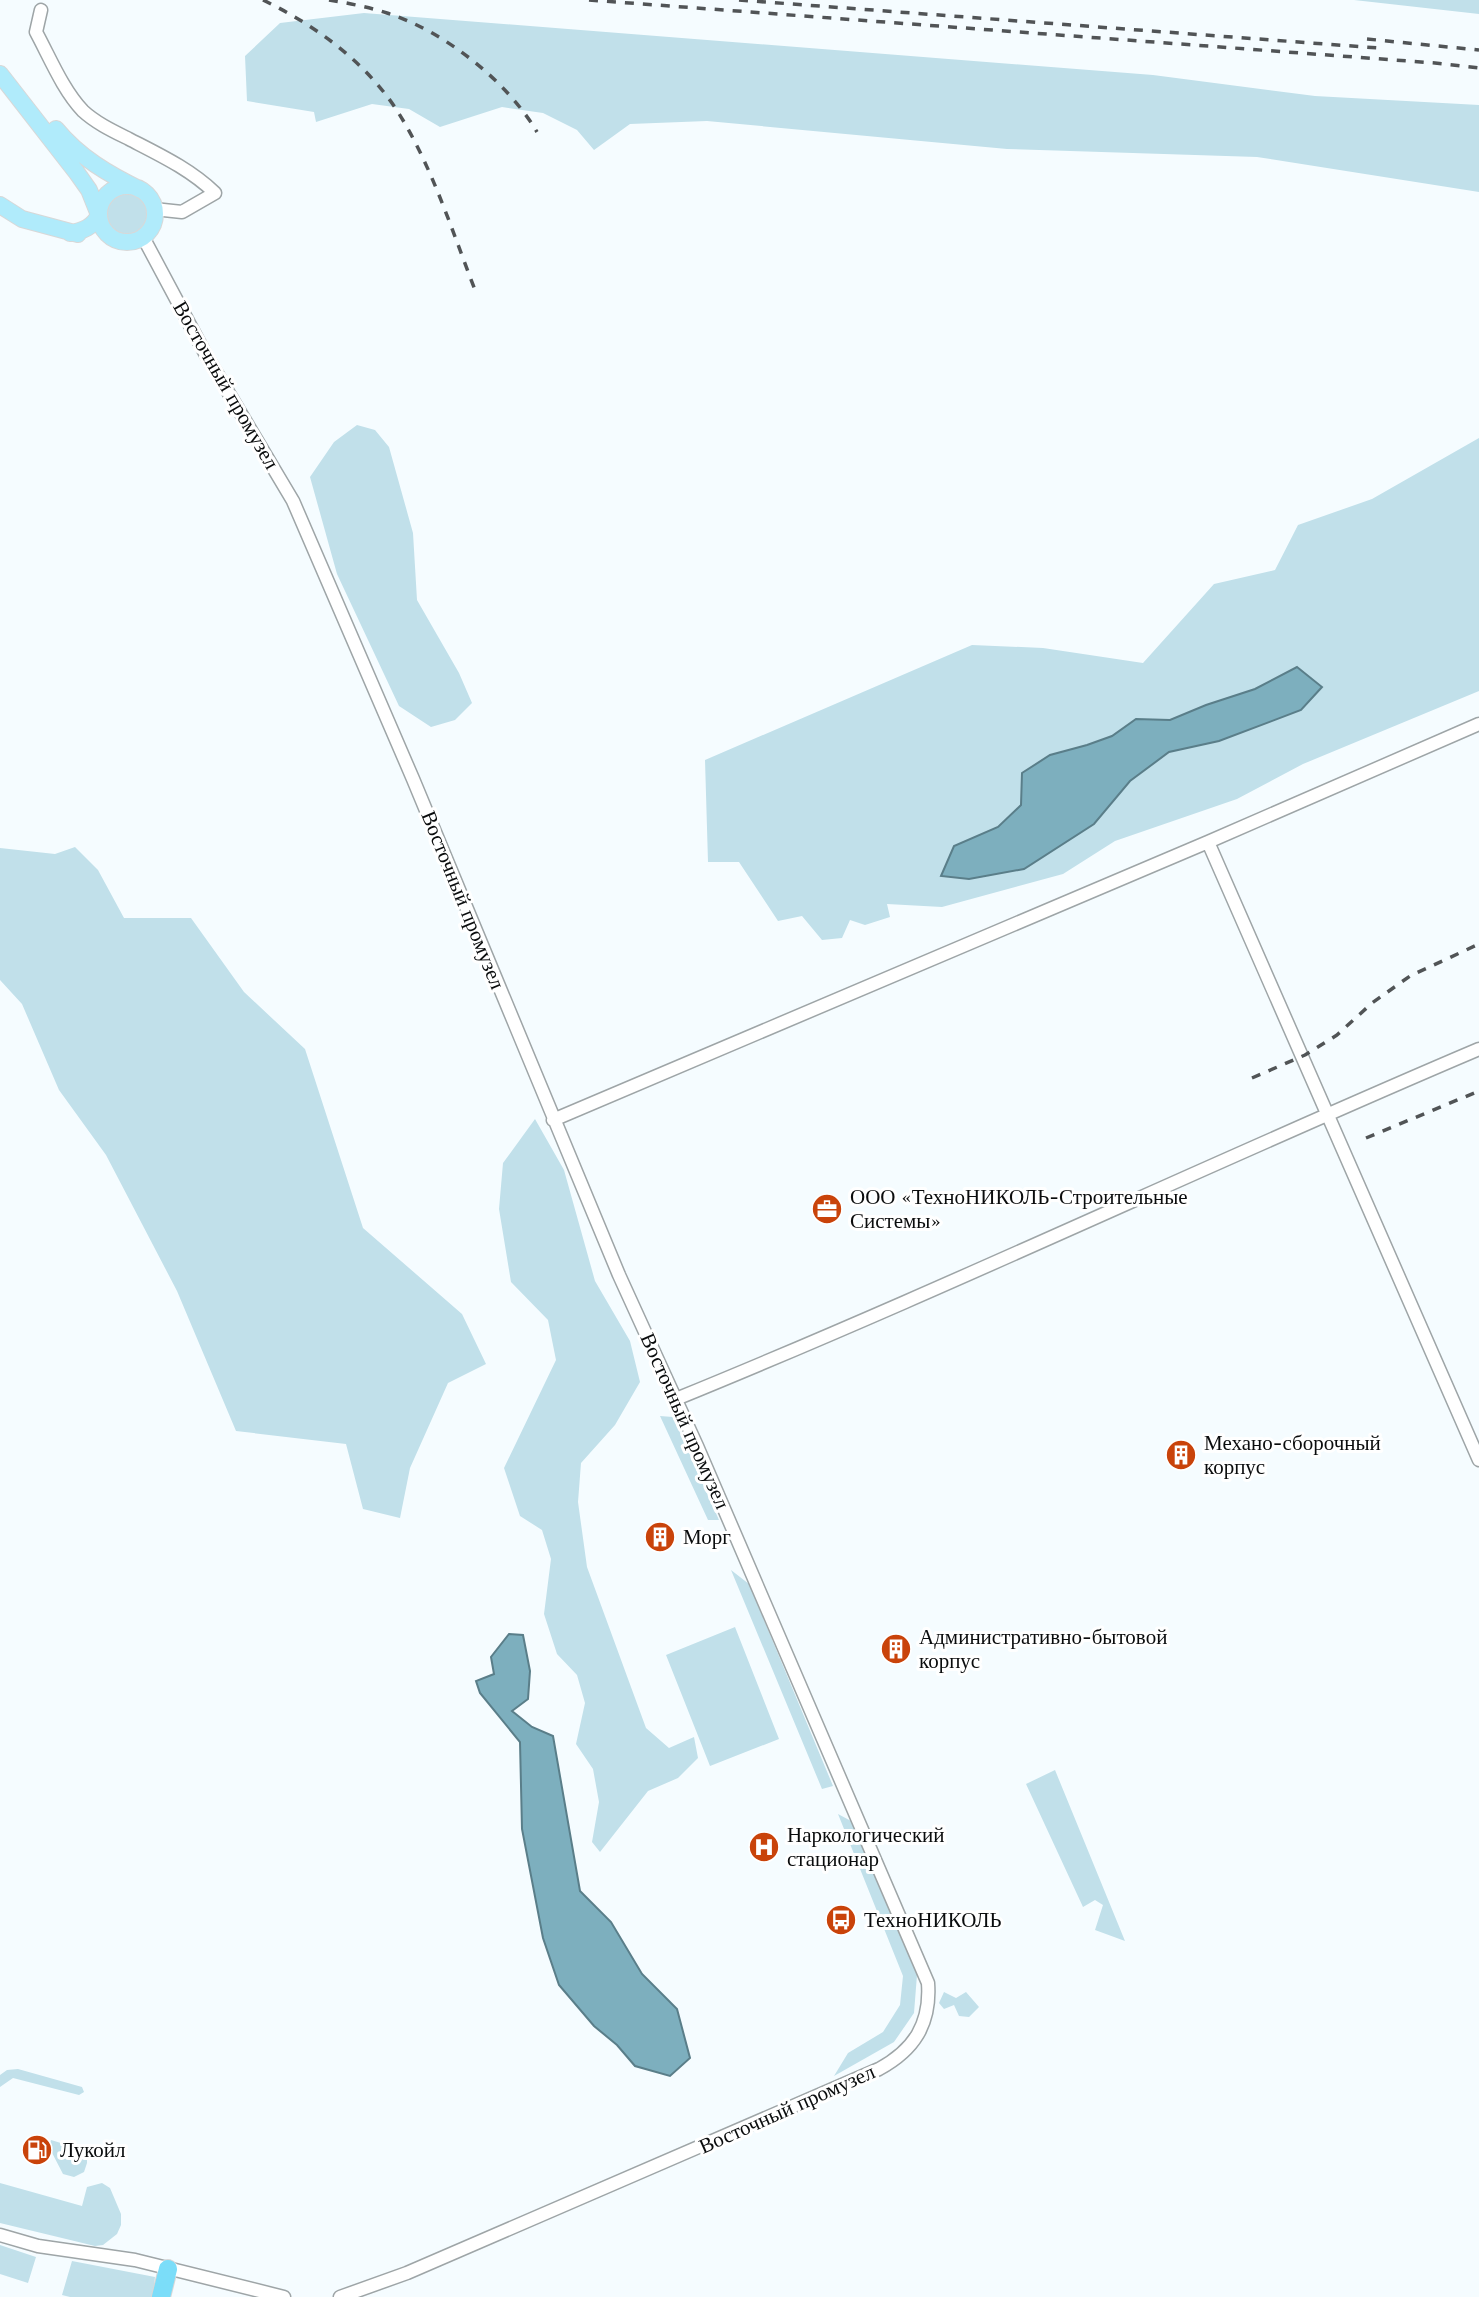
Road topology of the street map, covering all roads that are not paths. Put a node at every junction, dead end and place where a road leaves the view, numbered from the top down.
1 (41, 10) dead end
2 (0, 60) edge
3 (0, 74) edge
4 (141, 190) junction
5 (0, 205) edge
6 (154, 209) junction
7 (99, 215) junction
8 (70, 233) junction
9 (143, 237) junction
10 (122, 242) junction
11 (1479, 724) edge
12 (1208, 842) junction
13 (1479, 1049) edge
14 (1327, 1113) junction
15 (553, 1120) junction
16 (676, 1399) junction
17 (1479, 1460) edge
18 (0, 2235) edge
19 (168, 2269) junction
20 (161, 2297) edge
21 (284, 2297) edge
22 (340, 2297) edge

1 - 6 street
2 - 4 main road
3 - 7 main road
4 - 6 main road
4 - 7 main road
5 - 8 main road
6 - 9 main road
7 - 8 main road
7 - 10 main road
8 - 10 main road
9 - 10 main road
9 - 15 street, Восточный промузел
11 - 12 street
12 - 14 street
12 - 15 street
13 - 14 street
14 - 16 street
14 - 17 street
15 - 16 street, Восточный промузел
16 - 22 street, Восточный промузел
18 - 19 street
19 - 20 highway
19 - 21 street

